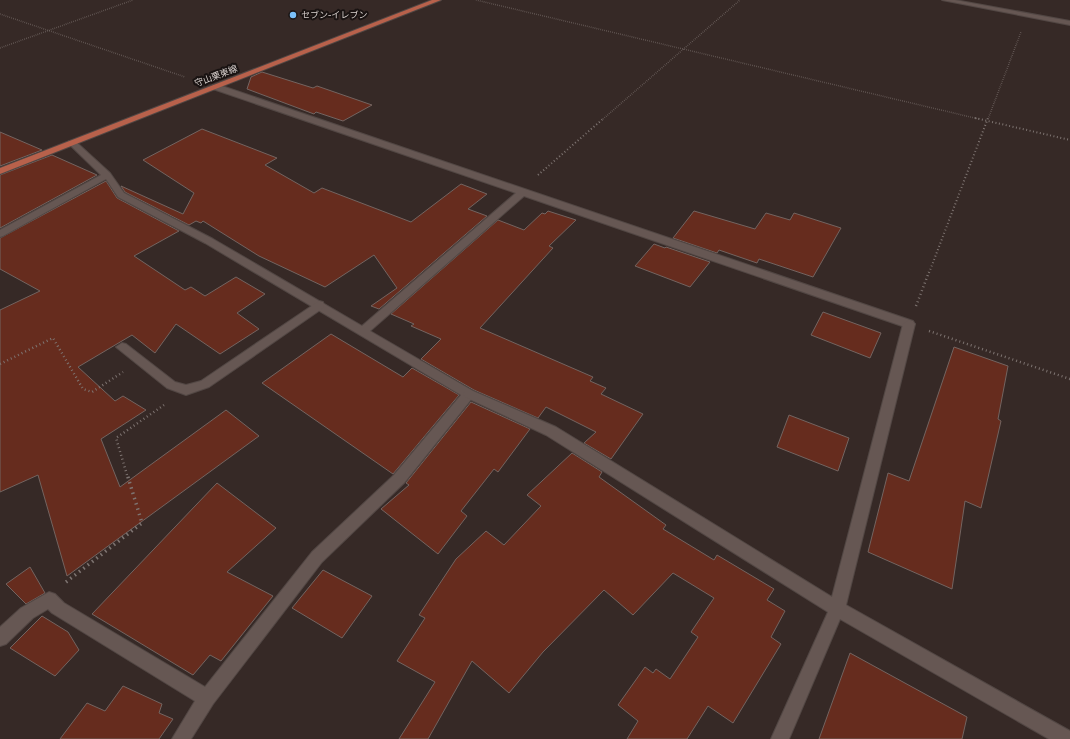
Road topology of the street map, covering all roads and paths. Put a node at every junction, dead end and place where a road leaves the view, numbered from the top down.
1 (132, 0) edge
2 (438, 0) edge
3 (476, 0) edge
4 (740, 0) edge
5 (945, 0) edge
6 (0, 14) edge
7 (1027, 15) junction
8 (1070, 23) edge
9 (48, 31) junction
10 (0, 48) edge
11 (684, 49) junction
12 (216, 87) junction
13 (988, 120) junction
14 (1070, 140) edge
15 (72, 143) junction
16 (0, 171) edge
17 (108, 175) junction
18 (521, 192) junction
19 (0, 234) edge
20 (319, 305) junction
21 (909, 324) junction
22 (362, 332) junction
23 (122, 347) dead end
24 (140, 361) junction
25 (0, 364) edge
26 (1070, 379) edge
27 (186, 390) junction
28 (469, 394) junction
29 (49, 599) junction
30 (836, 610) junction
31 (0, 638) edge
32 (207, 698) junction
33 (1056, 737) edge
34 (182, 739) edge
35 (780, 739) edge

1 - 9 path
2 - 12 main road, 守山栗東線
3 - 11 path
4 - 11 path
5 - 7 street
6 - 9 path
7 - 8 street
7 - 13 path
9 - 10 path
9 - 12 path
11 - 13 path
11 - 18 path
12 - 15 main road, 守山栗東線
12 - 18 street
13 - 14 path
13 - 21 path
15 - 16 main road, 守山栗東線
15 - 17 street
17 - 19 street
17 - 20 street
18 - 21 street
18 - 22 street
20 - 22 street
20 - 27 street
21 - 26 path
21 - 30 street
22 - 28 street
23 - 24 street
24 - 25 path
24 - 27 street
27 - 29 path
28 - 30 street
28 - 32 street
29 - 31 street
29 - 32 street
30 - 33 street
30 - 35 street
32 - 34 street

